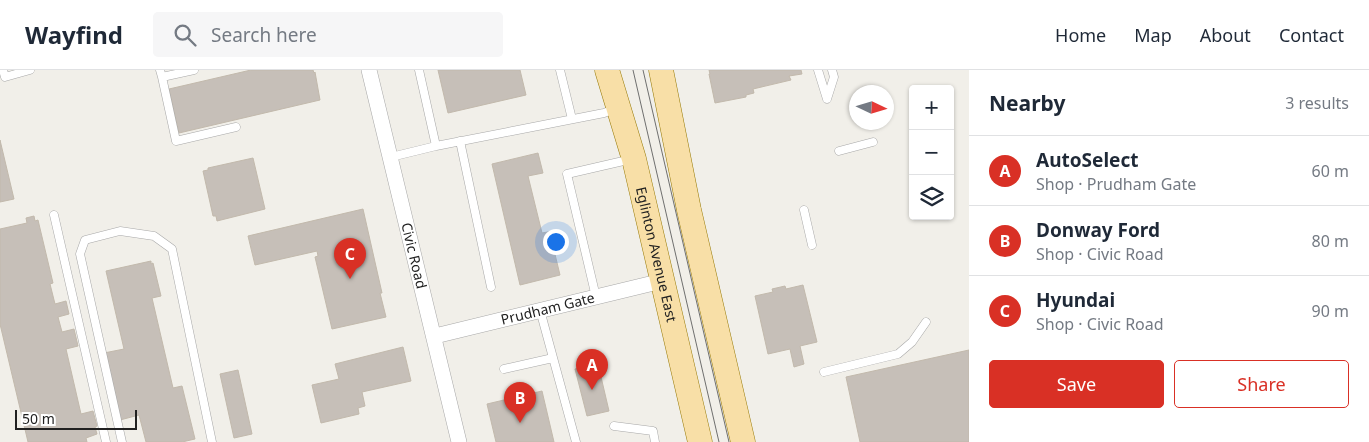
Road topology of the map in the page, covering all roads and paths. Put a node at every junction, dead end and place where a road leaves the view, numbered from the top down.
1 (3, 70) edge
2 (30, 70) edge
3 (194, 70) edge
4 (370, 70) edge
5 (419, 70) edge
6 (560, 70) edge
7 (607, 70) edge
8 (660, 70) edge
9 (818, 70) edge
10 (832, 70) edge
11 (161, 74) edge
12 (619, 107) junction
13 (572, 119) junction
14 (236, 127) dead end
15 (460, 141) junction
16 (873, 142) dead end
17 (436, 146) junction
18 (839, 151) dead end
19 (391, 157) junction
20 (634, 159) junction
21 (804, 210) dead end
22 (54, 215) dead end
23 (812, 245) dead end
24 (662, 281) junction
25 (491, 287) dead end
26 (596, 297) junction
27 (540, 310) junction
28 (926, 322) dead end
29 (435, 336) junction
30 (553, 358) junction
31 (504, 369) dead end
32 (824, 372) dead end
33 (614, 426) dead end
34 (106, 442) edge
35 (122, 442) edge
36 (212, 442) edge
37 (460, 442) edge
38 (576, 442) edge
39 (656, 442) edge
40 (700, 442) edge
41 (743, 442) edge

1 - 2 lane
3 - 11 lane
4 - 19 street, Civic Road
5 - 17 lane
6 - 13 lane
7 - 12 main road, Eglinton Avenue East
8 - 41 main road
9 - 10 lane
11 - 14 lane
12 - 13 lane
12 - 20 main road, Eglinton Avenue East
13 - 15 lane
15 - 17 lane
15 - 25 lane
16 - 18 lane
17 - 19 lane
19 - 29 street, Civic Road
20 - 24 main road, Eglinton Avenue East
20 - 26 lane
21 - 23 lane
22 - 34 lane
24 - 26 street, Prudham Gate
24 - 40 main road, Eglinton Avenue East
26 - 27 street, Prudham Gate
27 - 29 street, Prudham Gate
27 - 30 lane
28 - 32 lane
29 - 37 street, Civic Road
30 - 31 lane
30 - 38 lane
33 - 39 lane
35 - 36 lane

